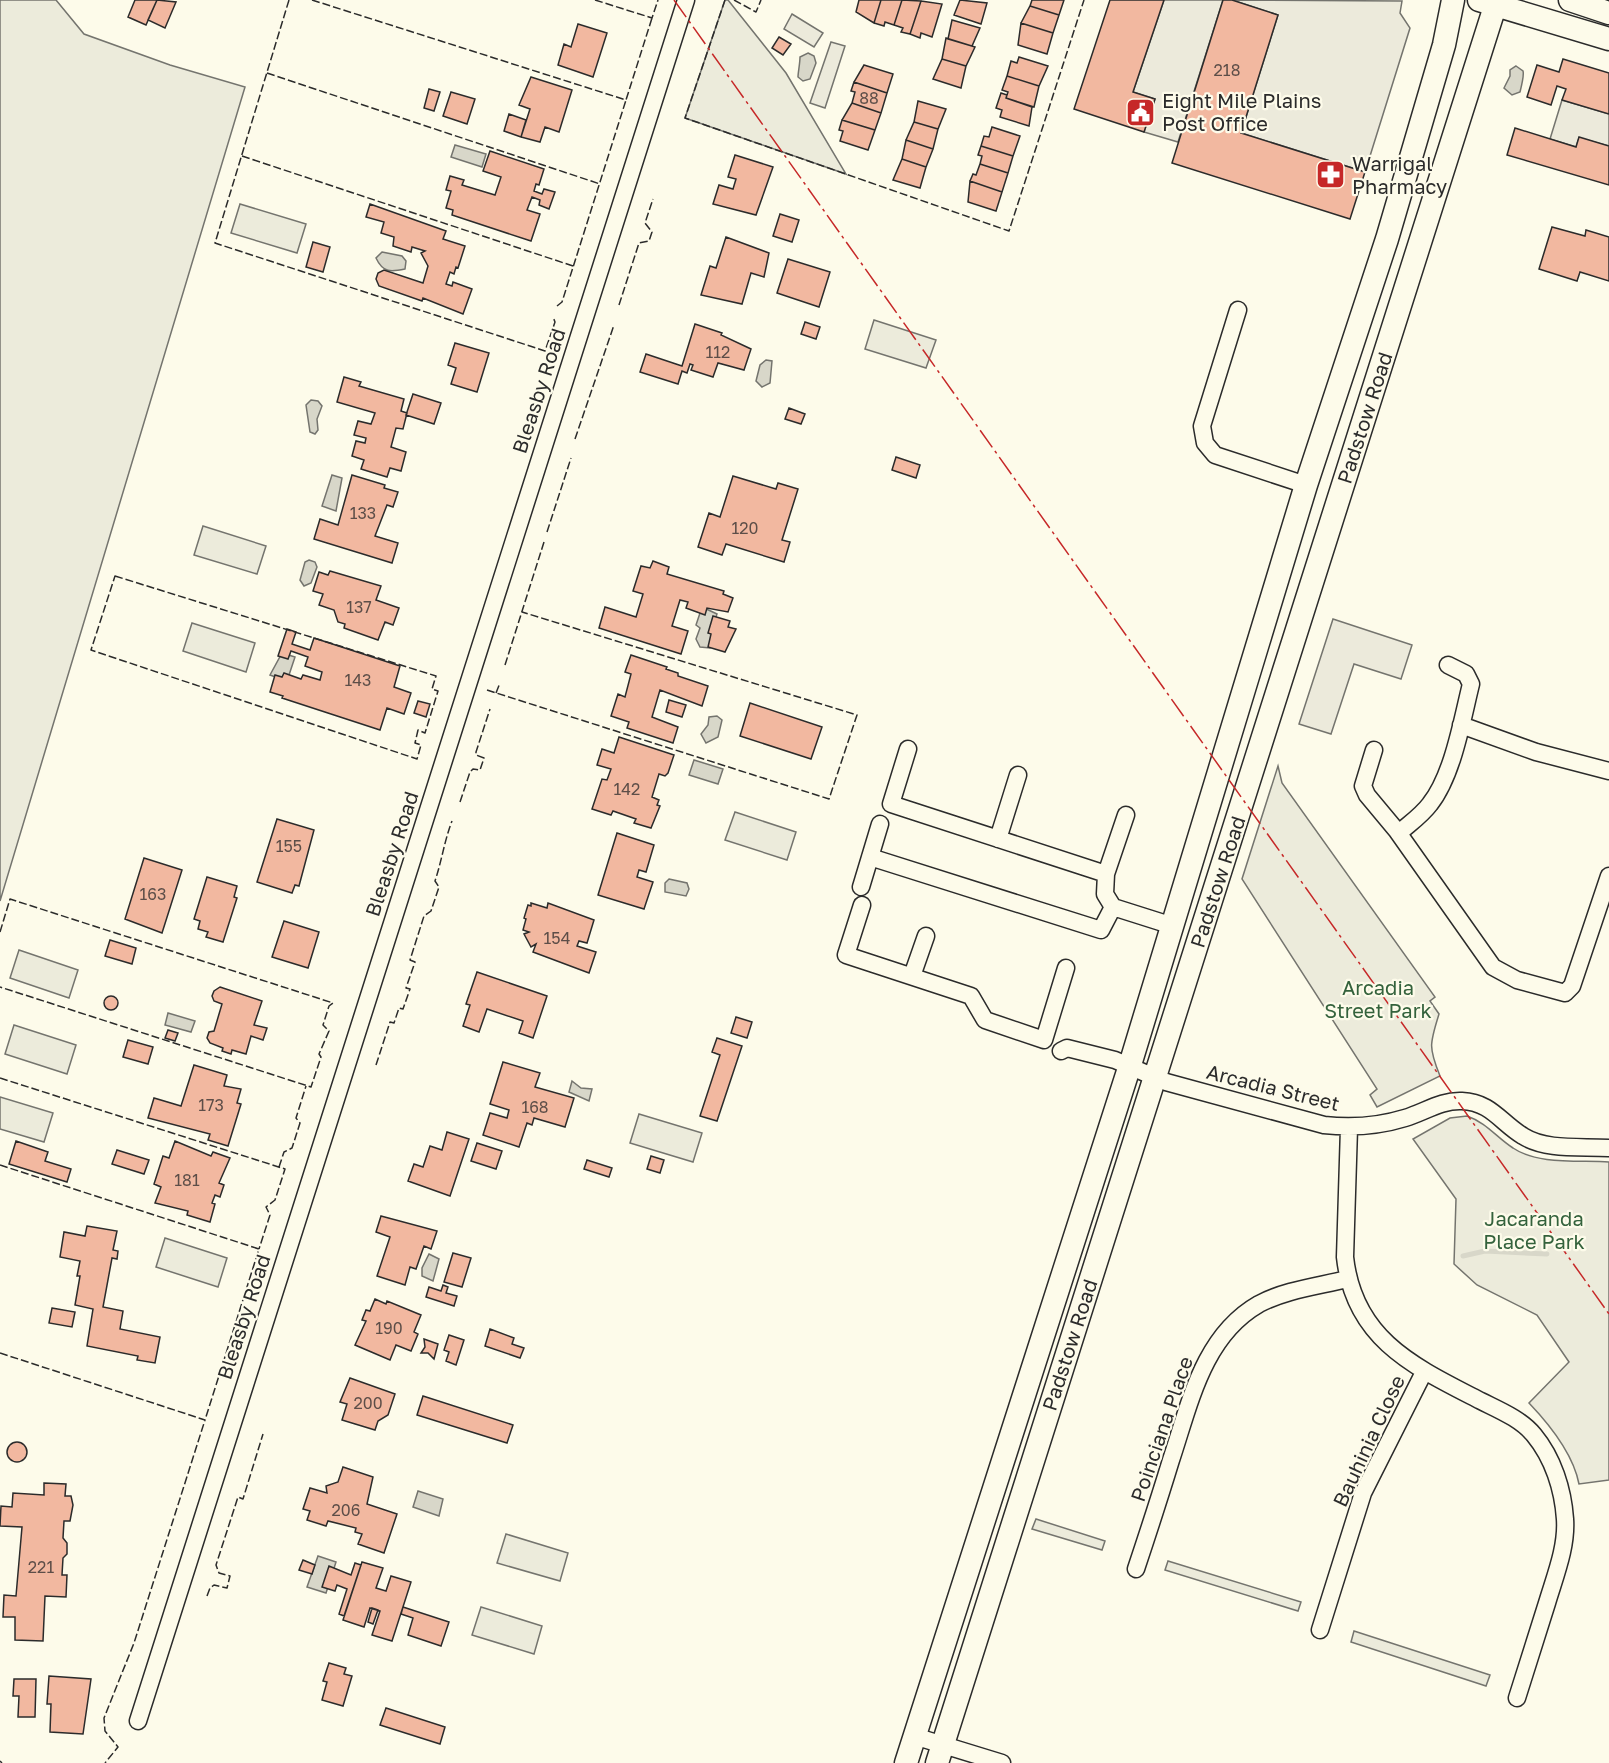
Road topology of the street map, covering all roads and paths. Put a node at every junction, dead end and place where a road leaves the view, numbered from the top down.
1 (686, 0) edge
2 (1453, 0) edge
3 (1570, 0) edge
4 (1491, 2) edge
5 (1609, 13) edge
6 (1609, 39) edge
7 (1238, 310) dead end
8 (1306, 485) junction
9 (1448, 665) dead end
10 (1461, 725) junction
11 (908, 749) dead end
12 (1374, 750) dead end
13 (1609, 771) edge
14 (1018, 775) dead end
15 (1126, 815) dead end
16 (880, 824) dead end
17 (1399, 834) junction
18 (998, 839) junction
19 (870, 857) junction
20 (1106, 874) junction
21 (1609, 876) edge
22 (861, 887) dead end
23 (862, 905) dead end
24 (1113, 907) junction
25 (1173, 926) junction
26 (926, 936) dead end
27 (1066, 968) dead end
28 (912, 976) junction
29 (1060, 1051) dead end
30 (1130, 1065) junction
31 (1156, 1077) junction
32 (1349, 1128) junction
33 (1609, 1148) edge
34 (1347, 1279) junction
35 (1424, 1372) junction
36 (1136, 1569) dead end
37 (1320, 1630) dead end
38 (1517, 1698) dead end
39 (138, 1722) dead end
40 (914, 1736) junction
41 (940, 1754) edge
42 (906, 1763) edge
43 (1002, 1763) edge

1 - 39 street, Bleasby Road
2 - 8 main road, Padstow Road
3 - 5 main road
4 - 6 main road
4 - 31 main road, Padstow Road
7 - 8 street
8 - 25 main road, Padstow Road
9 - 10 street
10 - 13 street
10 - 17 street
11 - 18 street
12 - 17 street
14 - 18 street
15 - 20 street
16 - 19 street
17 - 21 street
18 - 20 street
19 - 22 street
19 - 24 street
20 - 24 street
23 - 28 street
24 - 25 street
25 - 30 main road, Padstow Road
26 - 28 street
27 - 28 street
29 - 30 street, Arcadia Street
30 - 31 street, Arcadia Street
30 - 40 main road, Padstow Road
31 - 32 street, Arcadia Street
31 - 41 main road, Padstow Road
32 - 33 street, Arcadia Street
32 - 34 street
34 - 35 street
34 - 36 street, Poinciana Place
35 - 37 street, Bauhinia Close
35 - 38 street
40 - 41 street
40 - 42 main road, Padstow Road
41 - 43 street

